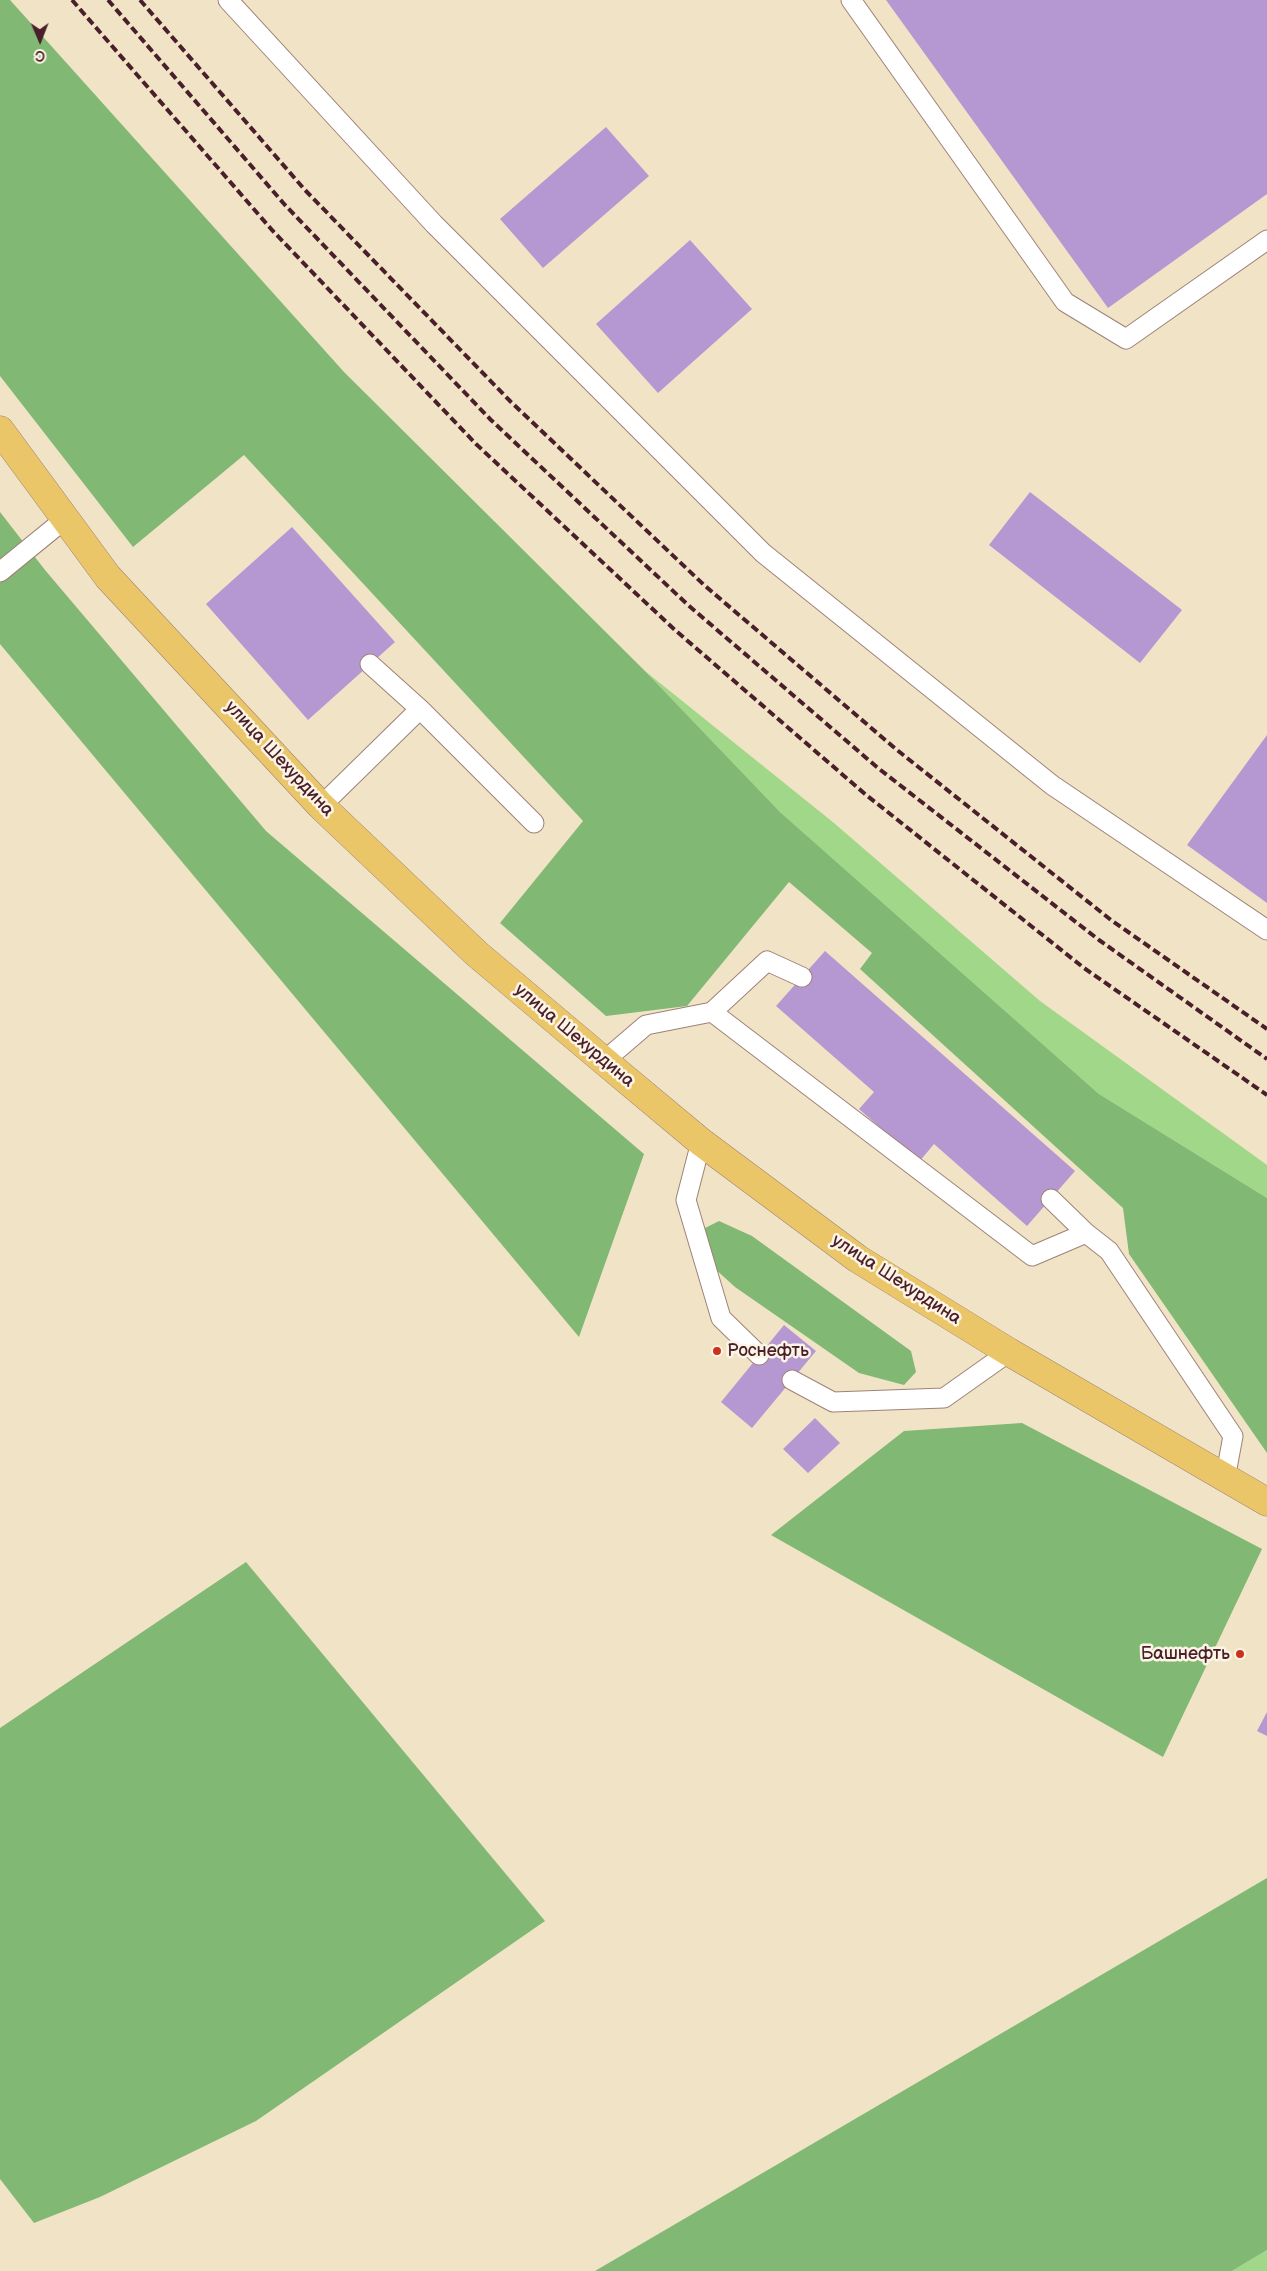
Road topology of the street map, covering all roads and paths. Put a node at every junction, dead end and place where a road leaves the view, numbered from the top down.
1 (228, 0) edge
2 (852, 0) edge
3 (1267, 240) edge
4 (0, 430) edge
5 (65, 519) junction
6 (0, 572) edge
7 (370, 664) dead end
8 (420, 709) junction
9 (321, 806) junction
10 (534, 823) dead end
11 (1267, 930) edge
12 (802, 977) dead end
13 (712, 1012) junction
14 (604, 1061) junction
15 (702, 1142) junction
16 (1051, 1198) dead end
17 (1086, 1233) junction
18 (1009, 1352) junction
19 (759, 1355) dead end
20 (792, 1380) dead end
21 (1225, 1479) junction
22 (1267, 1502) edge

1 - 11 lane
2 - 3 lane
4 - 5 main road, улица Шехурдина
5 - 6 lane
5 - 9 main road, улица Шехурдина
7 - 8 lane
8 - 9 lane
8 - 10 lane
9 - 14 main road, улица Шехурдина
12 - 13 lane
13 - 14 lane
13 - 17 lane
14 - 15 main road, улица Шехурдина
15 - 18 main road, улица Шехурдина
15 - 19 lane
16 - 17 lane
17 - 21 lane
18 - 20 lane
18 - 21 main road, улица Шехурдина
21 - 22 main road, улица Шехурдина

